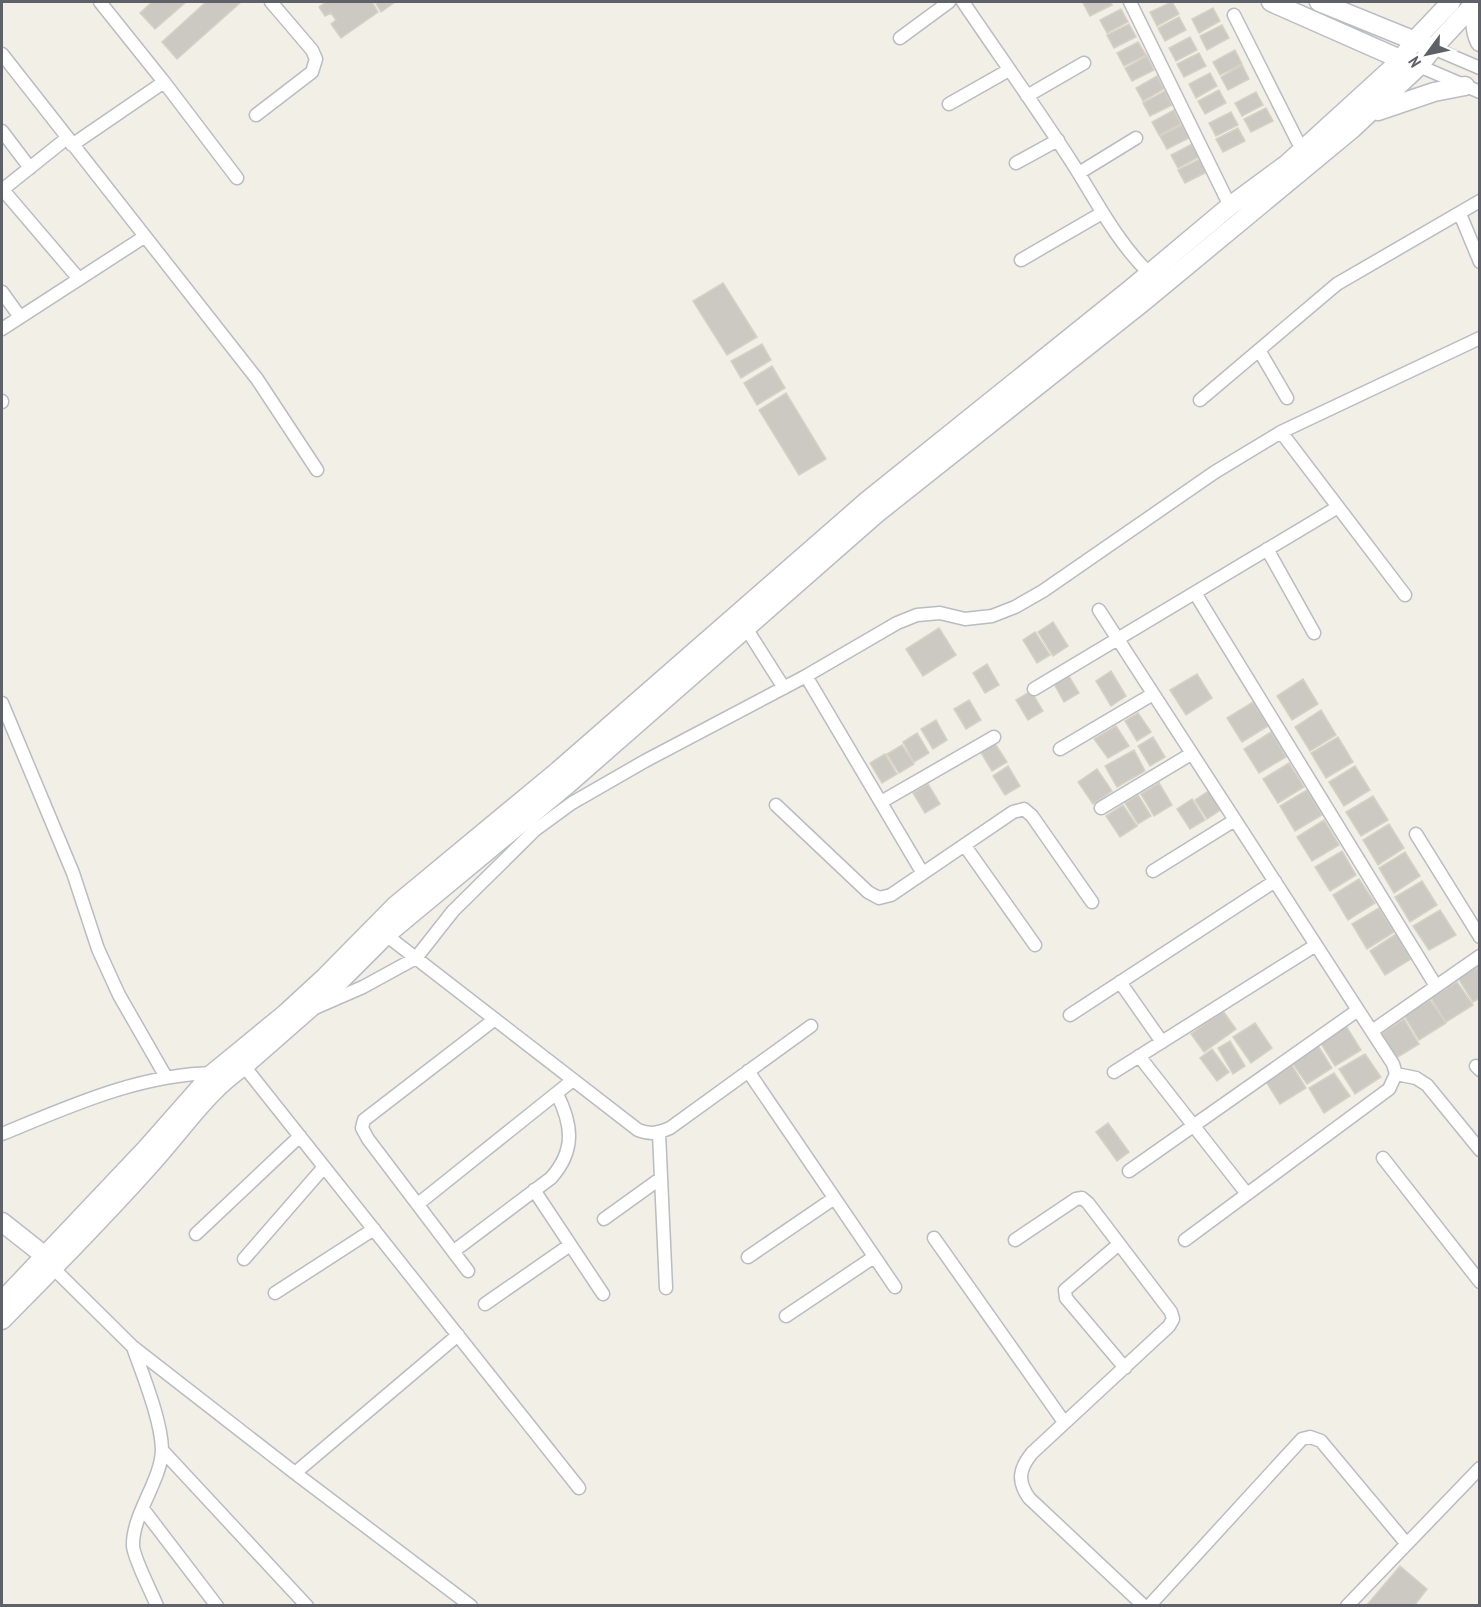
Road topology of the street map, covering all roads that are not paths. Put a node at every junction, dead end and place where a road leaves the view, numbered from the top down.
1 (100, 2) edge
2 (274, 2) edge
3 (949, 2) edge
4 (963, 2) edge
5 (1130, 2) edge
6 (1271, 2) edge
7 (1318, 2) edge
8 (1451, 2) edge
9 (1477, 2) edge
10 (1234, 15) dead end
11 (900, 38) dead end
12 (1414, 41) junction
13 (1479, 42) edge
14 (1433, 48) junction
15 (1380, 51) junction
16 (2, 54) edge
17 (1400, 61) junction
18 (1084, 63) dead end
19 (1419, 66) junction
20 (1479, 68) edge
21 (1009, 70) junction
22 (164, 82) junction
23 (1375, 83) junction
24 (1472, 88) edge
25 (1028, 96) junction
26 (949, 104) dead end
27 (256, 115) dead end
28 (1368, 115) junction
29 (2, 131) edge
30 (1136, 138) dead end
31 (1058, 140) junction
32 (69, 142) junction
33 (1302, 150) junction
34 (1016, 163) dead end
35 (30, 168) junction
36 (1079, 173) junction
37 (237, 178) dead end
38 (2, 190) edge
39 (1479, 201) edge
40 (1230, 206) junction
41 (1102, 213) junction
42 (1460, 214) junction
43 (144, 237) junction
44 (1021, 260) dead end
45 (1479, 262) edge
46 (1149, 273) junction
47 (79, 279) junction
48 (2, 292) edge
49 (20, 317) junction
50 (2, 329) edge
51 (1479, 338) edge
52 (1258, 350) junction
53 (1287, 398) dead end
54 (1200, 400) dead end
55 (1281, 432) junction
56 (317, 470) dead end
57 (1338, 507) junction
58 (1267, 549) junction
59 (1195, 593) junction
60 (1405, 595) dead end
61 (1099, 610) dead end
62 (746, 627) junction
63 (1314, 633) dead end
64 (1118, 639) junction
65 (806, 676) junction
66 (784, 688) junction
67 (1034, 689) dead end
68 (1154, 694) junction
69 (2, 703) edge
70 (994, 736) dead end
71 (1060, 749) dead end
72 (1191, 754) junction
73 (881, 802) junction
74 (776, 806) dead end
75 (1101, 808) dead end
76 (1235, 820) junction
77 (1416, 834) dead end
78 (965, 846) junction
79 (1153, 871) dead end
80 (922, 872) junction
81 (1275, 881) junction
82 (1092, 902) dead end
83 (386, 935) junction
84 (1479, 937) edge
85 (1035, 945) dead end
86 (1316, 945) junction
87 (1479, 956) edge
88 (416, 958) junction
89 (1120, 982) junction
90 (1436, 986) junction
91 (1358, 1010) junction
92 (305, 1013) junction
93 (1070, 1015) dead end
94 (495, 1019) junction
95 (811, 1026) dead end
96 (1372, 1031) junction
97 (1162, 1042) junction
98 (1139, 1056) junction
99 (238, 1070) junction
100 (747, 1071) junction
101 (1113, 1072) dead end
102 (213, 1073) junction
103 (1396, 1074) junction
104 (166, 1077) junction
105 (573, 1080) junction
106 (557, 1094) junction
107 (1194, 1125) junction
108 (659, 1133) junction
109 (2, 1134) edge
110 (300, 1136) junction
111 (1479, 1150) edge
112 (1383, 1158) dead end
113 (324, 1167) junction
114 (1129, 1171) dead end
115 (661, 1178) junction
116 (534, 1190) junction
117 (1247, 1194) junction
118 (833, 1199) junction
119 (418, 1204) junction
120 (604, 1219) dead end
121 (2, 1222) edge
122 (374, 1229) junction
123 (196, 1234) dead end
124 (934, 1238) dead end
125 (1016, 1240) dead end
126 (1185, 1240) dead end
127 (1119, 1244) junction
128 (570, 1245) junction
129 (454, 1251) junction
130 (748, 1257) dead end
131 (874, 1257) junction
132 (244, 1259) dead end
133 (49, 1262) junction
134 (468, 1271) dead end
135 (1479, 1282) edge
136 (895, 1287) dead end
137 (666, 1288) dead end
138 (275, 1293) dead end
139 (603, 1294) dead end
140 (2, 1301) edge
141 (485, 1304) dead end
142 (786, 1316) dead end
143 (2, 1320) edge
144 (458, 1335) junction
145 (133, 1347) junction
146 (1125, 1368) junction
147 (1064, 1422) junction
148 (162, 1450) junction
149 (295, 1473) junction
150 (1477, 1475) edge
151 (579, 1488) dead end
152 (143, 1509) junction
153 (1406, 1543) junction
154 (157, 1605) edge
155 (217, 1605) edge
156 (307, 1605) edge
157 (471, 1605) edge
158 (1144, 1605) edge
159 (1149, 1605) edge
160 (1347, 1605) edge

1 - 22 street
2 - 27 street
3 - 11 street
4 - 21 street
5 - 40 street
6 - 15 street
7 - 12 street
8 - 12 street
9 - 13 street
9 - 14 street
10 - 33 street
12 - 14 street
12 - 17 street
14 - 19 street
14 - 20 street
15 - 17 street
15 - 23 street
16 - 32 street
17 - 19 street
17 - 23 street
18 - 25 street
19 - 24 street
19 - 28 street
21 - 25 street
21 - 26 street
22 - 32 street
22 - 37 street
23 - 33 street
24 - 28 street
25 - 31 street
28 - 62 street
29 - 35 street
30 - 36 street
31 - 34 street
31 - 36 street
32 - 35 street
32 - 43 street
33 - 40 street
35 - 38 street
36 - 41 street
38 - 47 street
39 - 42 street
40 - 46 street
41 - 44 street
41 - 46 street
42 - 45 street
42 - 52 street
43 - 47 street
43 - 56 street
46 - 102 street
47 - 49 street
48 - 49 street
49 - 50 street
51 - 55 street
52 - 53 street
52 - 54 street
55 - 57 street
55 - 65 street
57 - 58 street
57 - 60 street
58 - 59 street
58 - 63 street
59 - 64 street
59 - 90 street
61 - 64 street
62 - 66 street
62 - 83 street
64 - 67 street
64 - 68 street
65 - 66 street
65 - 73 street
66 - 88 street
68 - 71 street
68 - 72 street
69 - 104 street
70 - 73 street
72 - 75 street
72 - 76 street
73 - 80 street
74 - 80 street
76 - 79 street
76 - 81 street
77 - 84 street
78 - 80 street
78 - 82 street
78 - 85 street
81 - 86 street
81 - 89 street
83 - 88 street
83 - 92 street
86 - 91 street
86 - 97 street
87 - 90 street
88 - 92 street
88 - 94 street
89 - 93 street
89 - 97 street
90 - 96 street
91 - 96 street
91 - 107 street
92 - 99 street
94 - 105 street
94 - 119 street
95 - 100 street
96 - 103 street
97 - 98 street
98 - 101 street
98 - 107 street
99 - 102 street
99 - 110 street
99 - 133 street
100 - 108 street
100 - 118 street
102 - 104 street
102 - 133 street
103 - 111 street
103 - 117 street
104 - 109 street
105 - 106 street
105 - 108 street
106 - 116 street
106 - 119 street
107 - 114 street
107 - 117 street
108 - 115 street
110 - 113 street
110 - 123 street
112 - 135 street
113 - 122 street
113 - 132 street
115 - 120 street
115 - 137 street
116 - 128 street
116 - 129 street
117 - 126 street
118 - 130 street
118 - 131 street
119 - 129 street
121 - 133 street
122 - 138 street
122 - 144 street
124 - 147 street
125 - 127 street
127 - 146 street
127 - 146 street
128 - 139 street
128 - 141 street
129 - 134 street
131 - 136 street
131 - 142 street
133 - 140 street
133 - 143 street
133 - 145 street
144 - 149 street
144 - 151 street
145 - 148 street
145 - 149 street
146 - 147 street
147 - 158 street
148 - 152 street
148 - 156 street
149 - 157 street
150 - 153 street
152 - 154 street
152 - 155 street
153 - 159 street
153 - 160 street

